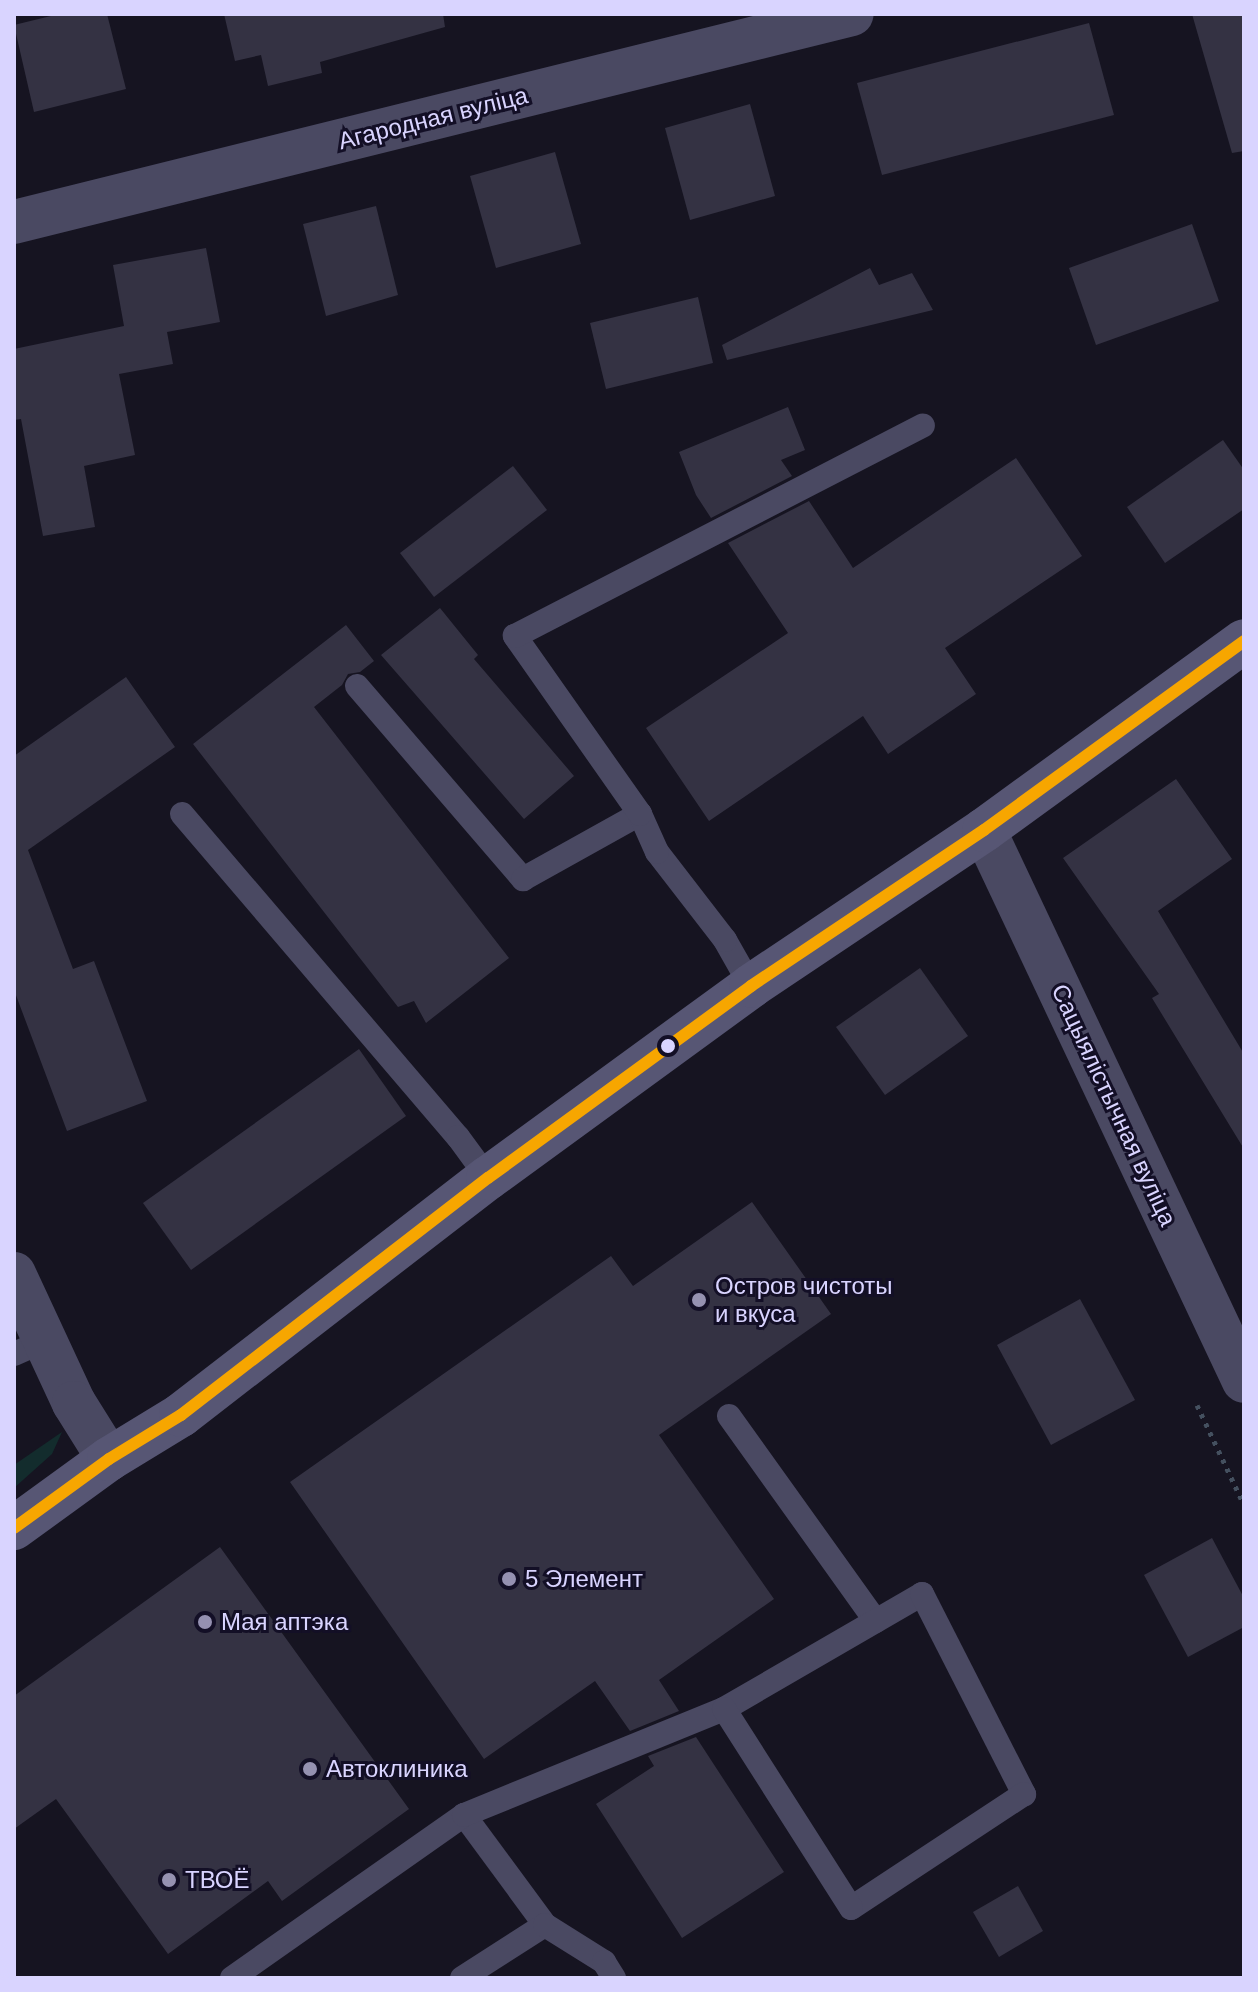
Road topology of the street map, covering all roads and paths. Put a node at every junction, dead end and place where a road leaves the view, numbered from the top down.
1 (852, 14) edge
2 (14, 222) edge
3 (923, 425) dead end
4 (1244, 641) edge
5 (357, 686) dead end
6 (182, 814) dead end
7 (640, 814) junction
8 (984, 830) junction
9 (751, 986) junction
10 (488, 1178) junction
11 (14, 1274) edge
12 (29, 1347) edge
13 (1244, 1381) edge
14 (729, 1416) dead end
15 (109, 1459) junction
16 (14, 1528) edge
17 (876, 1621) junction
18 (724, 1709) junction
19 (464, 1815) junction
20 (545, 1925) junction
21 (232, 1978) edge
22 (462, 1978) edge
23 (614, 1978) edge

1 - 2 street, Агародная вуліца
3 - 7 lane
4 - 8 main road
5 - 7 lane
6 - 10 lane
7 - 9 lane
8 - 9 main road
8 - 13 street, Сацыялістычная вуліца
9 - 10 main road
10 - 15 main road
11 - 12 street
12 - 15 street
14 - 17 lane
15 - 16 main road
17 - 18 lane
17 - 18 lane
18 - 19 lane
19 - 20 lane
19 - 21 lane
20 - 22 lane
20 - 23 lane

